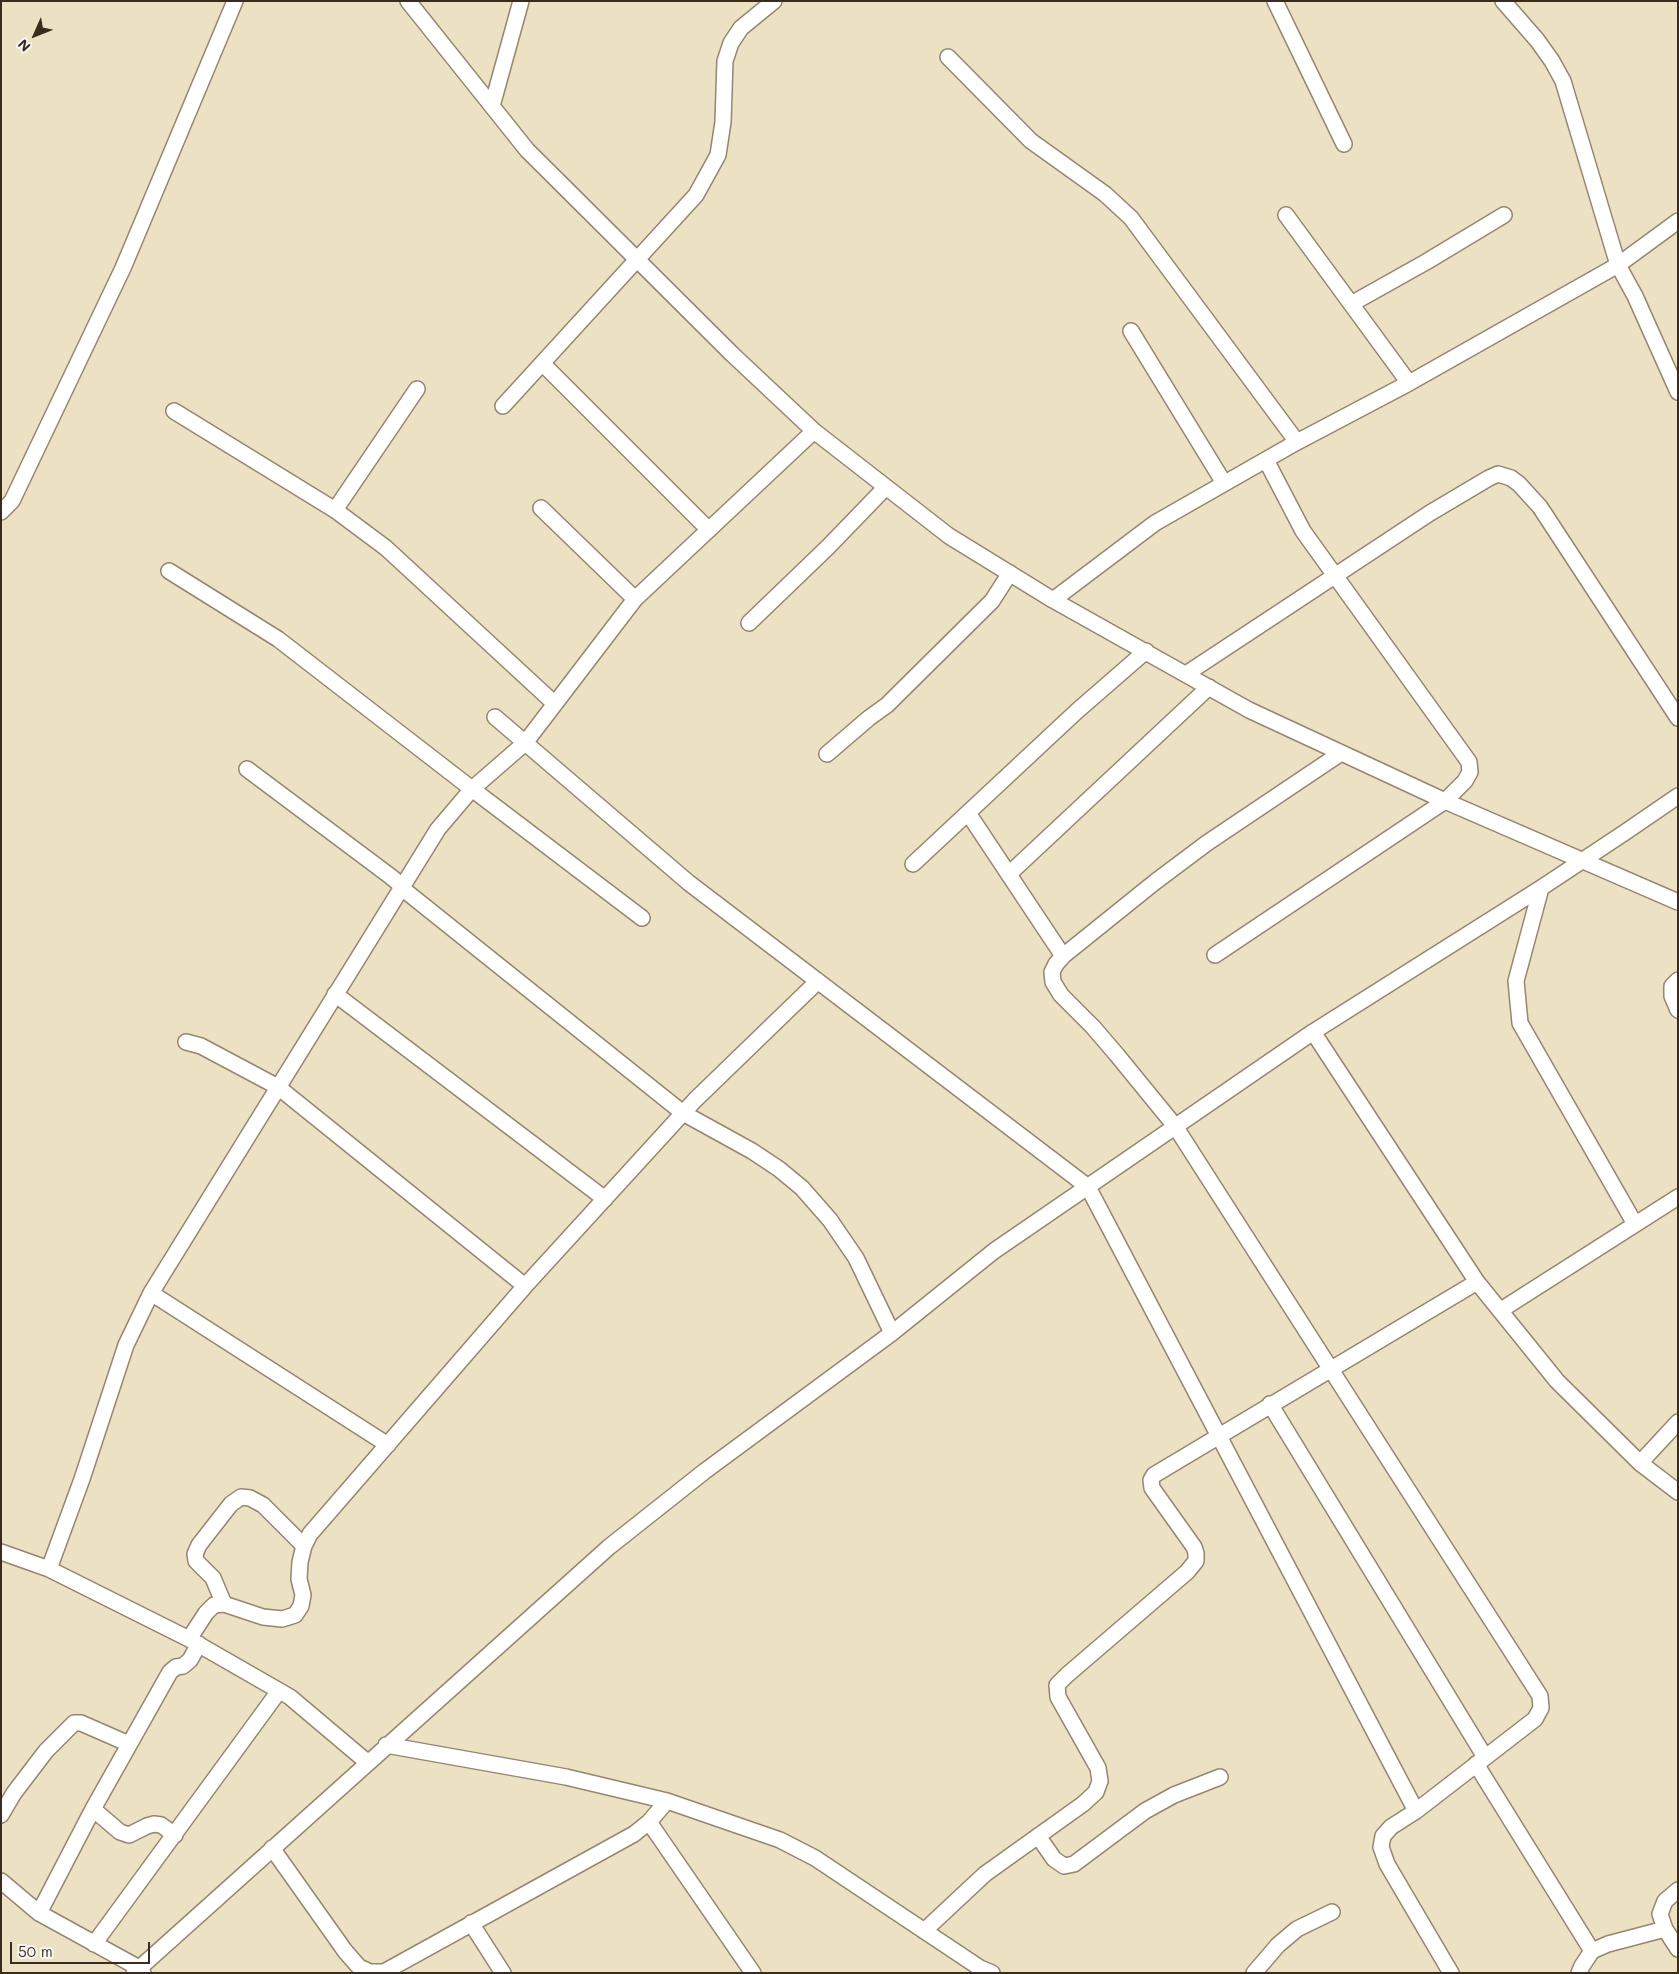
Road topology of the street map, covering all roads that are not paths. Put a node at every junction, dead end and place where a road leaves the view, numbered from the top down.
1 (235, 1) edge
2 (521, 1) edge
3 (774, 1) edge
4 (1275, 1) edge
5 (1503, 1) edge
6 (412, 3) edge
7 (948, 57) dead end
8 (492, 106) junction
9 (1344, 144) dead end
10 (1286, 214) dead end
11 (1504, 215) dead end
12 (1678, 220) edge
13 (636, 259) junction
14 (1618, 264) junction
15 (1351, 304) junction
16 (1131, 331) dead end
17 (543, 364) junction
18 (1409, 383) junction
19 (417, 389) dead end
20 (1678, 392) edge
21 (503, 406) dead end
22 (174, 411) dead end
23 (814, 431) junction
24 (1297, 442) junction
25 (1266, 460) junction
26 (1224, 483) junction
27 (886, 487) junction
28 (541, 508) dead end
29 (335, 510) junction
30 (1, 512) edge
31 (709, 530) junction
32 (169, 571) dead end
33 (1010, 573) junction
34 (1334, 576) junction
35 (636, 599) junction
36 (1053, 600) junction
37 (749, 623) dead end
38 (1146, 651) junction
39 (1186, 674) junction
40 (1209, 687) junction
41 (555, 704) junction
42 (494, 717) dead end
43 (1678, 718) edge
44 (525, 743) junction
45 (1341, 753) junction
46 (827, 754) dead end
47 (247, 769) dead end
48 (472, 789) junction
49 (1678, 796) edge
50 (1445, 801) junction
51 (968, 813) junction
52 (1584, 860) junction
53 (913, 864) dead end
54 (1009, 874) junction
55 (402, 886) junction
56 (1541, 888) junction
57 (1678, 902) edge
58 (642, 918) dead end
59 (1215, 955) dead end
60 (1063, 956) junction
61 (1678, 980) edge
62 (818, 981) junction
63 (335, 994) junction
64 (1678, 1010) edge
65 (1312, 1032) junction
66 (186, 1042) dead end
67 (278, 1087) junction
68 (684, 1113) junction
69 (1175, 1126) junction
70 (1088, 1187) junction
71 (1678, 1197) edge
72 (604, 1199) junction
73 (1635, 1224) junction
74 (1477, 1282) junction
75 (525, 1286) junction
76 (151, 1293) junction
77 (1501, 1310) junction
78 (892, 1333) junction
79 (1330, 1369) junction
80 (1270, 1404) junction
81 (1678, 1422) edge
82 (1219, 1435) junction
83 (388, 1445) junction
84 (1640, 1463) junction
85 (1678, 1492) edge
86 (304, 1546) junction
87 (1, 1552) edge
88 (49, 1569) junction
89 (224, 1604) junction
90 (194, 1641) junction
91 (279, 1690) junction
92 (129, 1744) junction
93 (386, 1745) junction
94 (1481, 1760) junction
95 (367, 1762) junction
96 (1220, 1777) dead end
97 (667, 1801) junction
98 (93, 1809) junction
99 (1416, 1811) junction
100 (1, 1815) edge
101 (649, 1822) junction
102 (175, 1835) junction
103 (1038, 1836) junction
104 (272, 1848) junction
105 (1, 1881) edge
106 (1678, 1890) edge
107 (1332, 1912) dead end
108 (39, 1913) junction
109 (471, 1924) junction
110 (1665, 1929) junction
111 (924, 1931) junction
112 (94, 1944) junction
113 (1678, 1949) edge
114 (1592, 1951) junction
115 (139, 1971) edge
116 (985, 1971) edge
117 (503, 1973) edge
118 (753, 1973) edge
119 (1254, 1973) edge
120 (1451, 1973) edge
121 (1579, 1973) edge

1 - 30 street
2 - 8 street
3 - 13 street
4 - 9 street
5 - 14 street
6 - 8 street
7 - 24 street
8 - 13 street
10 - 15 street
11 - 15 street
12 - 14 street
13 - 17 street
13 - 23 street
14 - 18 street
14 - 20 street
15 - 18 street
16 - 26 street
17 - 21 street
17 - 31 street
18 - 24 street
19 - 29 street
22 - 29 street
23 - 27 street
23 - 31 street
24 - 25 street
25 - 26 street
25 - 34 street
26 - 36 street
27 - 33 street
27 - 37 street
28 - 35 street
29 - 41 street
31 - 35 street
32 - 48 street
33 - 36 street
33 - 46 street
34 - 39 street
34 - 43 street
34 - 50 street
35 - 41 street
36 - 38 street
38 - 39 street
38 - 51 street
39 - 40 street
40 - 45 street
40 - 54 street
41 - 44 street
42 - 44 street
44 - 48 street
44 - 62 street
45 - 50 street
45 - 60 street
47 - 55 street
48 - 55 street
48 - 58 street
49 - 52 street
50 - 52 street
50 - 59 street
51 - 53 street
51 - 54 street
52 - 56 street
52 - 57 street
54 - 60 street
55 - 63 street
55 - 68 street
56 - 65 street
56 - 73 street
60 - 69 street
61 - 64 street
62 - 68 street
62 - 70 street
63 - 67 street
63 - 72 street
65 - 69 street
65 - 74 street
66 - 67 street
67 - 75 street
67 - 76 street
68 - 72 street
68 - 78 street
69 - 70 street
69 - 79 street
70 - 78 street
70 - 82 street
71 - 73 street
72 - 75 street
73 - 77 street
74 - 77 street
74 - 79 street
75 - 83 street
76 - 83 street
76 - 88 street
77 - 84 street
78 - 93 street
79 - 80 street
79 - 94 street
80 - 82 street
80 - 94 street
81 - 84 street
82 - 99 street
82 - 103 street
83 - 86 street
84 - 85 street
86 - 89 street
86 - 89 street
87 - 88 street
88 - 90 street
89 - 90 street
90 - 91 street
90 - 92 street
91 - 95 street
91 - 102 street
92 - 98 street
92 - 100 street
93 - 95 street
93 - 97 street
94 - 99 street
94 - 114 street
95 - 104 street
96 - 103 street
97 - 101 street
97 - 111 street
98 - 102 street
98 - 108 street
99 - 120 street
101 - 109 street
101 - 118 street
102 - 112 street
103 - 111 street
104 - 109 street
104 - 115 street
105 - 108 street
106 - 110 street
107 - 119 street
108 - 112 street
109 - 117 street
110 - 113 street
110 - 114 street
111 - 116 street
112 - 115 street
114 - 121 street

